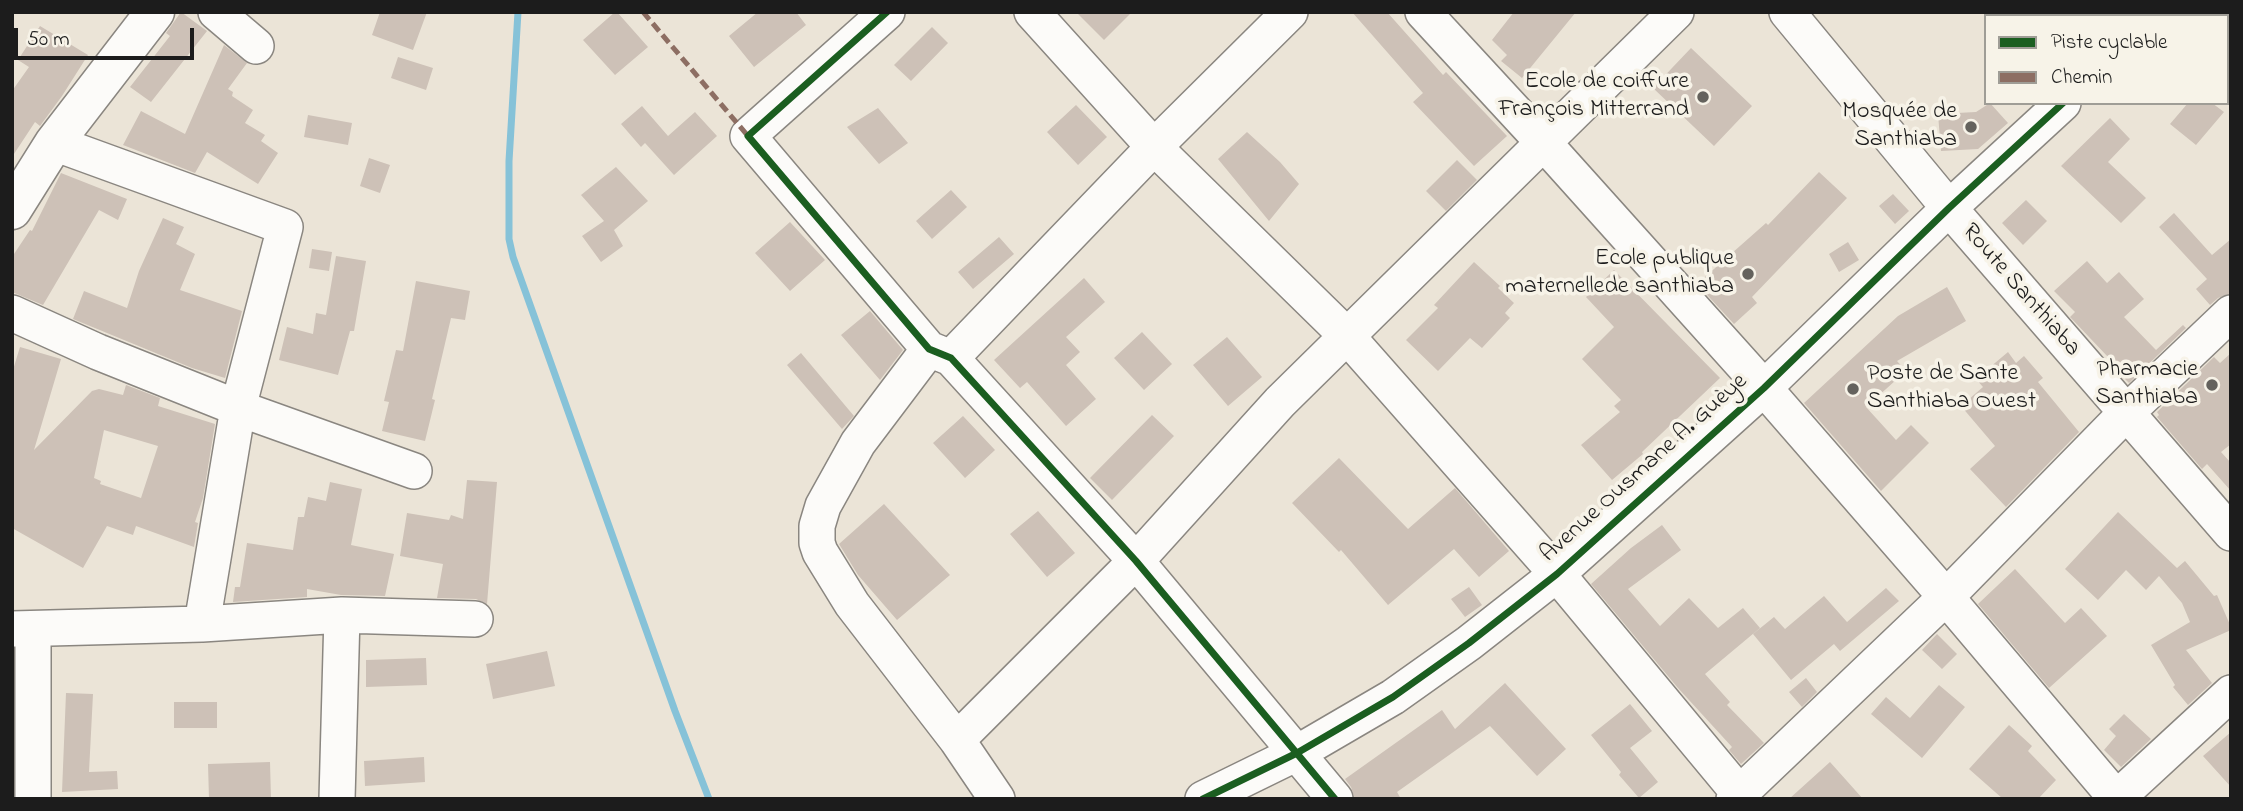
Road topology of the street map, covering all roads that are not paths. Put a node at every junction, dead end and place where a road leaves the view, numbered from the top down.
1 (155, 12) edge
2 (216, 12) edge
3 (887, 12) edge
4 (1032, 12) edge
5 (1290, 12) edge
6 (1423, 12) edge
7 (1676, 12) edge
8 (1787, 12) edge
9 (256, 46) dead end
10 (2061, 105) edge
11 (1543, 142) junction
12 (54, 143) junction
13 (1154, 147) junction
14 (1949, 208) junction
15 (12, 210) edge
16 (12, 313) edge
17 (2231, 313) edge
18 (1346, 335) junction
19 (940, 354) junction
20 (1764, 388) junction
21 (238, 408) junction
22 (2126, 413) junction
23 (414, 471) dead end
24 (2231, 533) edge
25 (1136, 561) junction
26 (1556, 574) junction
27 (1946, 597) junction
28 (342, 615) junction
29 (475, 619) dead end
30 (202, 624) junction
31 (22, 629) edge
32 (2231, 694) edge
33 (957, 740) junction
34 (1297, 753) junction
35 (1739, 797) edge
36 (33, 799) edge
37 (337, 799) edge
38 (997, 799) edge
39 (1203, 799) edge
40 (1335, 799) edge
41 (2116, 799) edge

1 - 12 main road
2 - 9 street
3 - 19 street
4 - 13 street
5 - 13 street
6 - 11 street
7 - 11 street
8 - 14 street, Route Santhiaba
10 - 14 street, Avenue Ousmane A. Guèye
11 - 18 street
11 - 20 street
12 - 15 main road
12 - 21 street
13 - 18 street
13 - 19 street
14 - 20 street, Avenue Ousmane A. Guèye
14 - 22 street, Route Santhiaba
16 - 21 street
17 - 22 street
18 - 25 street
18 - 26 street
19 - 25 street
19 - 33 street
20 - 26 street, Avenue Ousmane A. Guèye
20 - 27 street
21 - 23 street
21 - 30 street
22 - 24 street, Route Santhiaba
22 - 27 street
25 - 33 street
25 - 34 street
26 - 34 street, Avenue Ousmane A. Guèye
26 - 35 street
27 - 35 street
27 - 41 street
28 - 29 street
28 - 30 street
28 - 37 street
30 - 31 street
31 - 36 street
32 - 41 street
33 - 38 street
34 - 39 street, Avenue Ousmane A. Guèye
34 - 40 street

